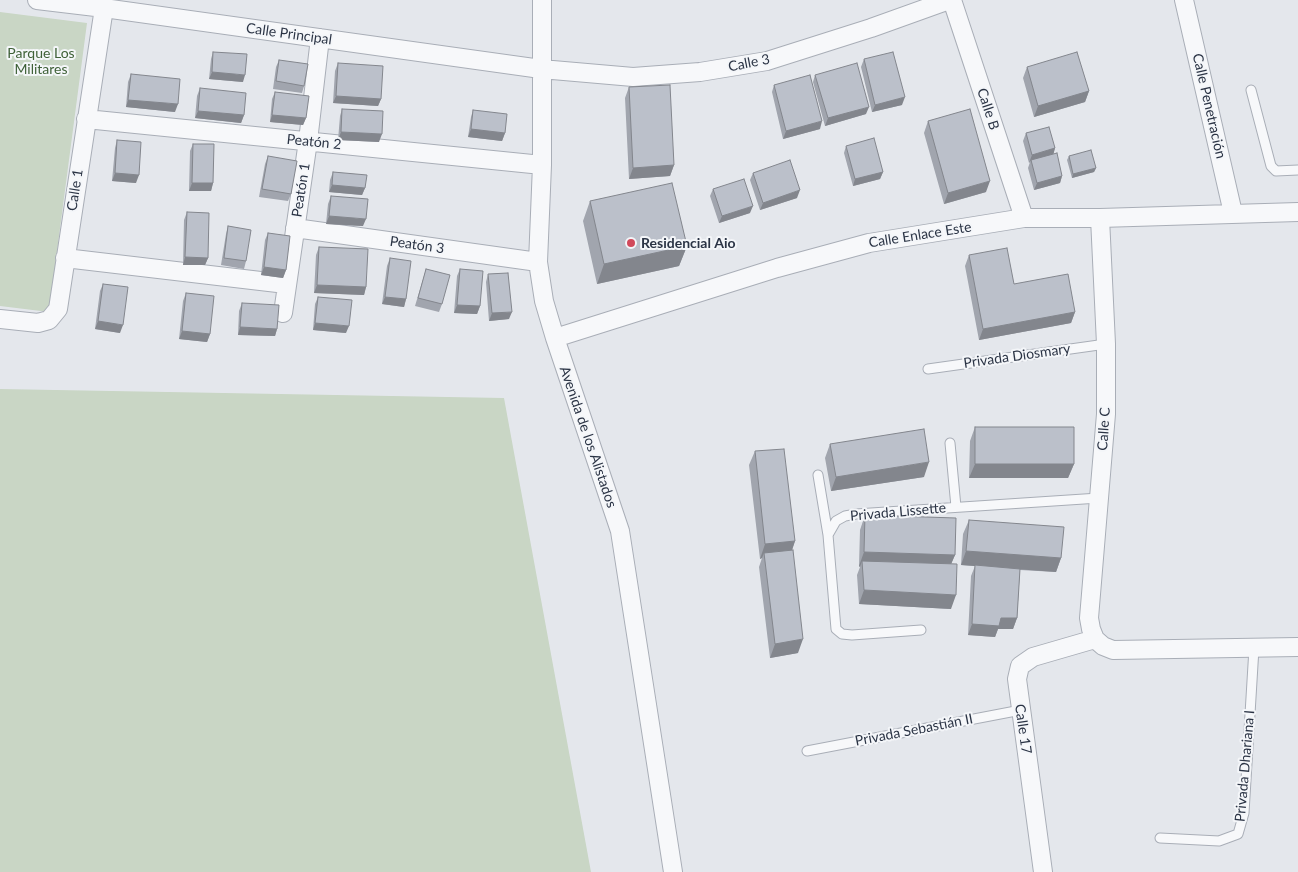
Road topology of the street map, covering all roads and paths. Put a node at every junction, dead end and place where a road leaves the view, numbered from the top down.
1 (37, 0) edge
2 (542, 0) edge
3 (950, 0) edge
4 (1184, 0) edge
5 (104, 8) junction
6 (320, 38) junction
7 (541, 70) junction
8 (1251, 90) dead end
9 (86, 118) junction
10 (308, 141) junction
11 (542, 165) junction
12 (1298, 170) edge
13 (1298, 212) edge
14 (1233, 213) junction
15 (1024, 218) junction
16 (1100, 218) junction
17 (295, 228) junction
18 (65, 258) junction
19 (538, 262) junction
20 (286, 284) junction
21 (283, 313) dead end
22 (0, 319) edge
23 (555, 338) junction
24 (1106, 344) junction
25 (928, 369) dead end
26 (950, 443) dead end
27 (818, 475) dead end
28 (1099, 498) junction
29 (956, 507) junction
30 (828, 535) junction
31 (921, 630) dead end
32 (1095, 639) junction
33 (1298, 647) edge
34 (1254, 648) junction
35 (1021, 710) junction
36 (807, 751) dead end
37 (1160, 838) dead end
38 (673, 872) edge
39 (1043, 872) edge

1 - 5 street, Calle Principal
2 - 7 street, Avenida de los Alistados
3 - 7 street, Calle 3
3 - 15 street, Calle B
4 - 14 street, Calle Penetración
5 - 6 street, Calle Principal
5 - 9 street, Calle 1
6 - 7 street, Calle Principal
6 - 10 street, Peatón 1
7 - 11 street, Avenida de los Alistados
8 - 12 lane
9 - 10 street, Peatón 2
9 - 18 street, Calle 1
10 - 11 street, Peatón 2
10 - 17 street, Peatón 1
11 - 19 street, Avenida de los Alistados
13 - 14 street, Calle Enlace Este
14 - 16 street, Calle Enlace Este
15 - 16 street, Calle Enlace Este
15 - 23 street, Calle Enlace Este
16 - 24 street, Calle C
17 - 19 street, Peatón 3
17 - 20 street, Peatón 1
18 - 20 street
18 - 22 street, Calle 1
19 - 23 street, Avenida de los Alistados
20 - 21 street, Peatón 1
23 - 38 street, Avenida de los Alistados
24 - 25 lane, Privada Diosmary
24 - 28 street, Calle C
26 - 29 lane
27 - 30 lane
28 - 29 lane, Privada Lissette
28 - 32 street, Calle C
29 - 30 lane, Privada Lissette
30 - 31 lane
32 - 34 street
32 - 35 street, Calle 17
33 - 34 street
34 - 37 lane, Privada Dhariana I
35 - 36 lane, Privada Sebastián II
35 - 39 street, Calle 17

